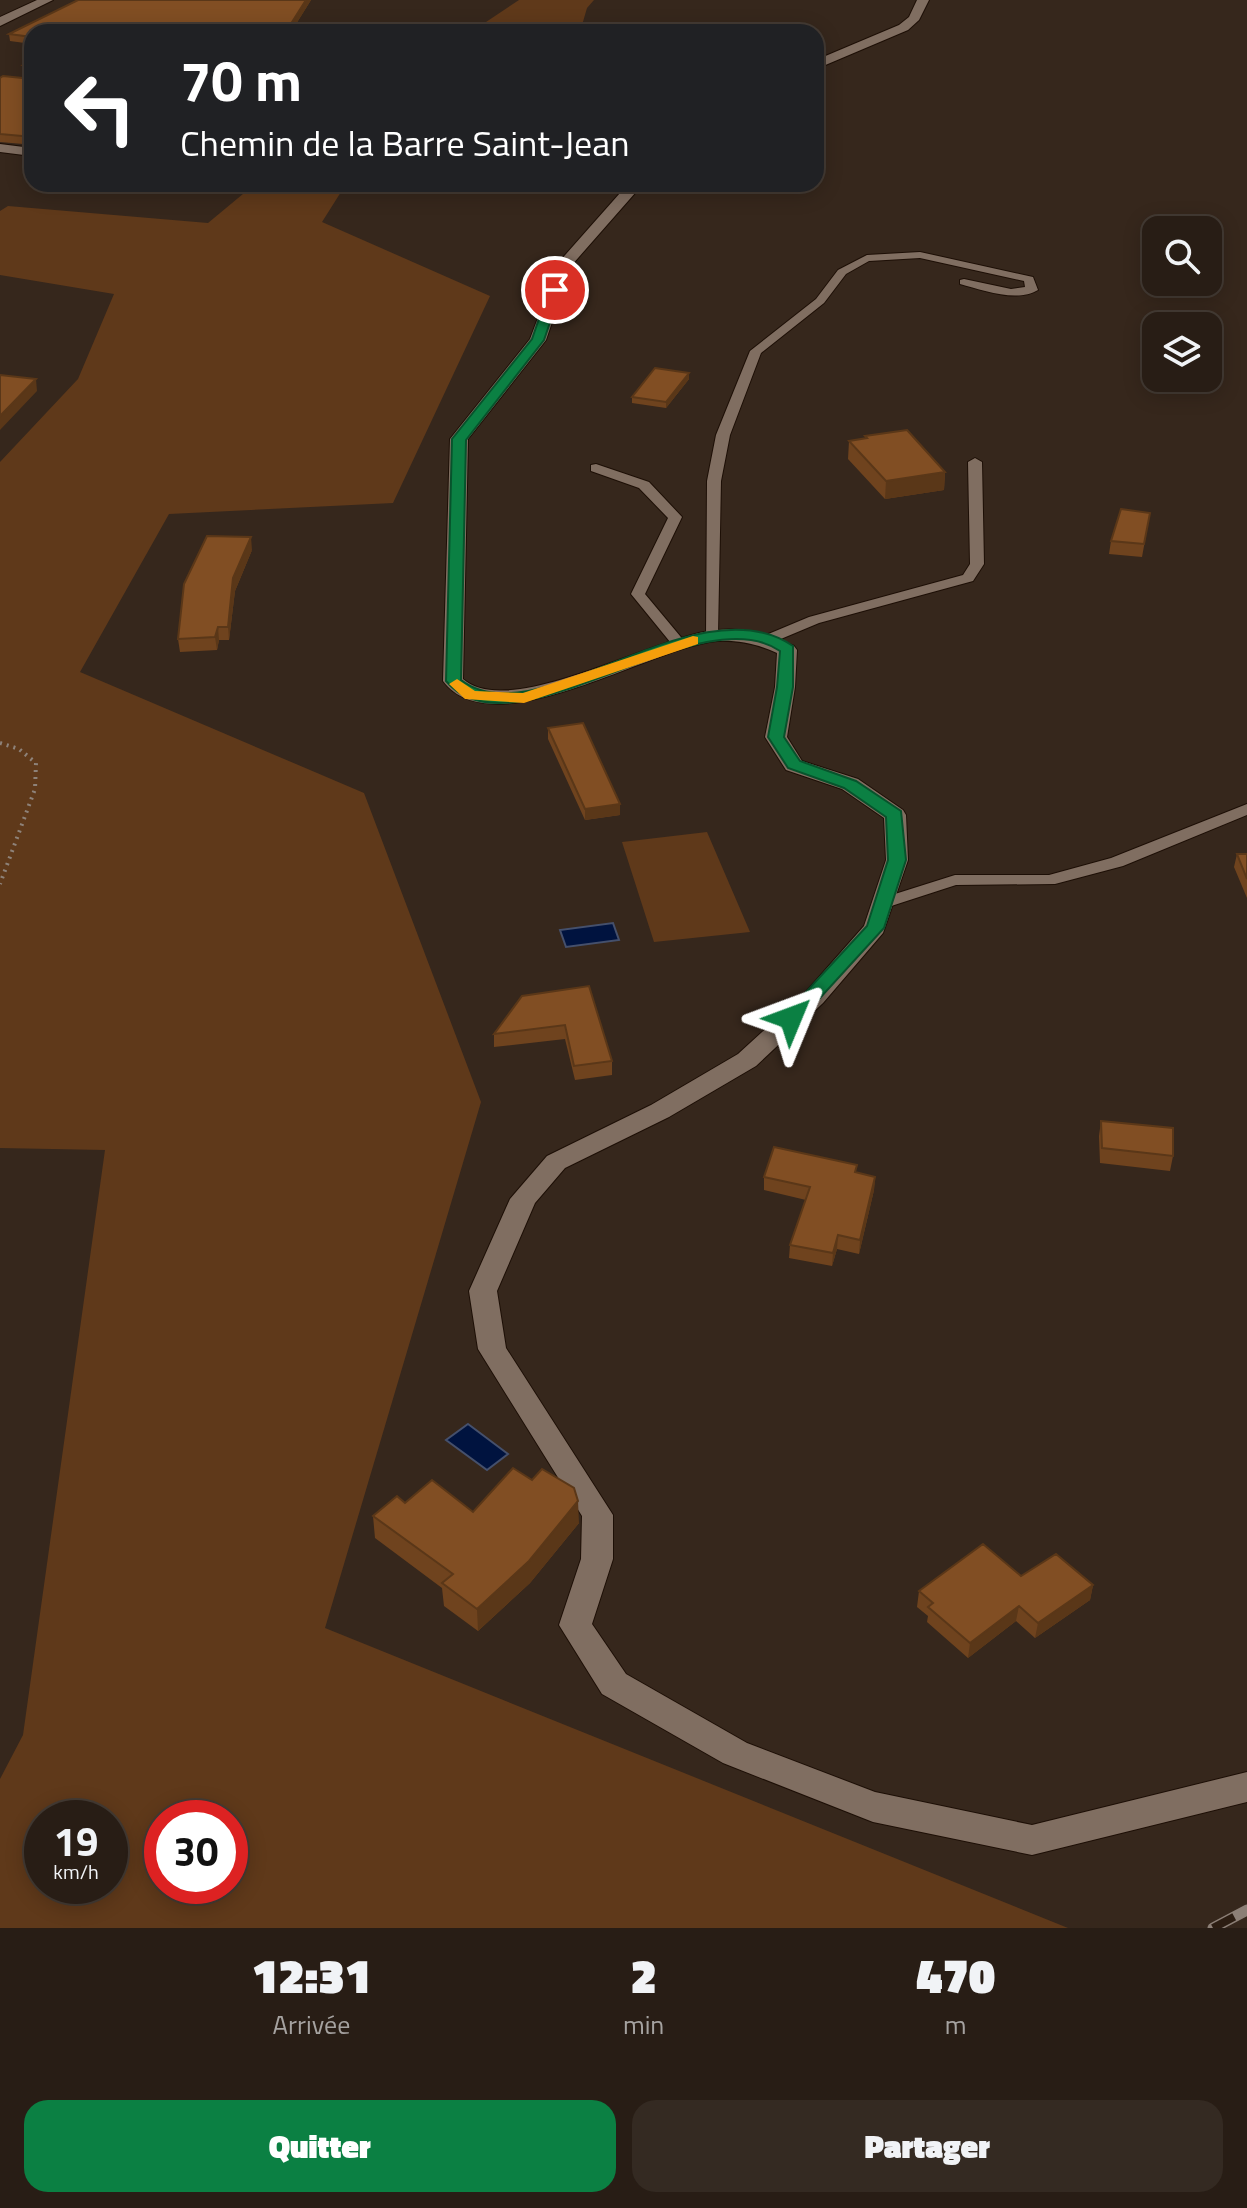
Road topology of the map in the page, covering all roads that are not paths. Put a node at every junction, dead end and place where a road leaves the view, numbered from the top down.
1 (47, 0) edge
2 (923, 0) edge
3 (0, 22) edge
4 (824, 61) edge
5 (0, 148) edge
6 (24, 151) edge
7 (629, 192) edge
8 (964, 282) dead end
9 (975, 462) dead end
10 (596, 468) dead end
11 (711, 634) junction
12 (771, 638) junction
13 (680, 645) junction
14 (1247, 809) edge
15 (882, 904) junction
16 (1247, 1787) edge

1 - 3 street
2 - 4 street
5 - 6 street
7 - 13 street
8 - 11 lane
9 - 12 lane
10 - 13 lane
11 - 12 street
11 - 13 street
12 - 15 street
14 - 15 lane
15 - 16 street

